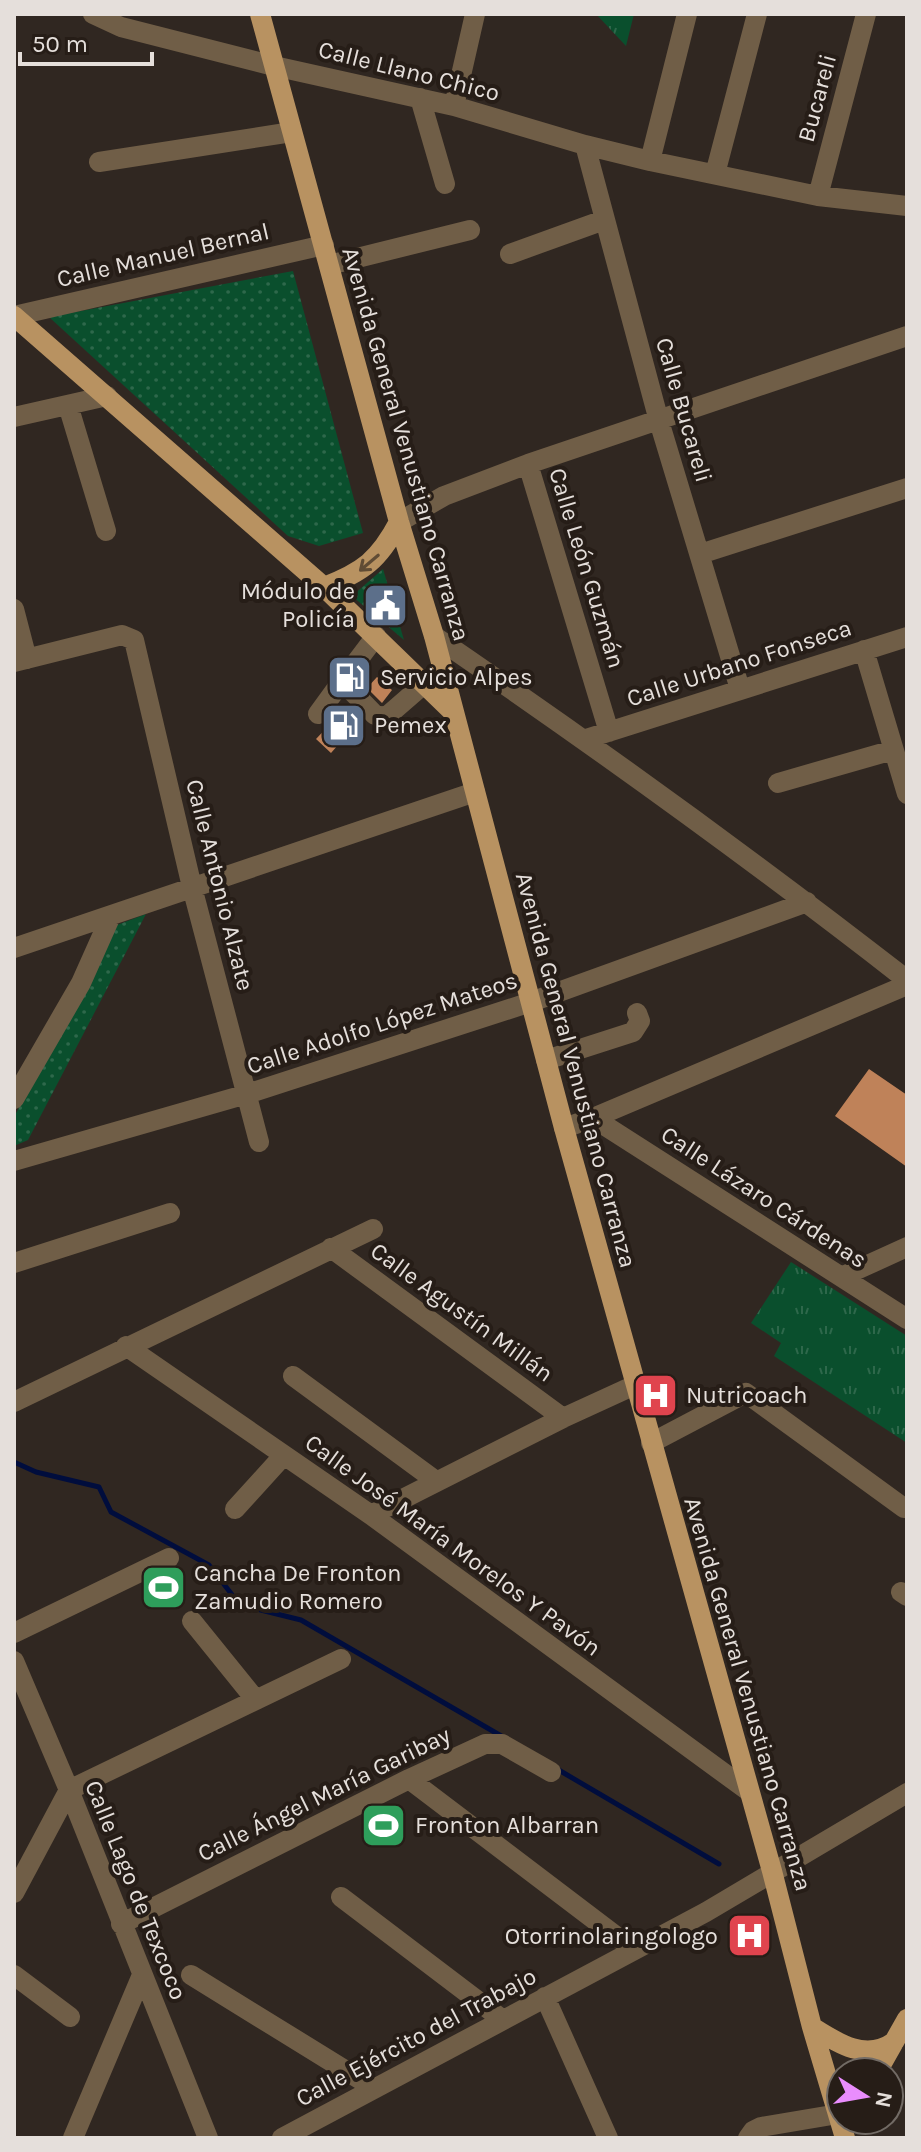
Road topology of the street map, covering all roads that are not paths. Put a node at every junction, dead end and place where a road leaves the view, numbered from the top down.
1 (93, 14) edge
2 (260, 14) edge
3 (475, 14) edge
4 (687, 14) edge
5 (757, 14) edge
6 (866, 14) edge
7 (274, 66) junction
8 (420, 98) junction
9 (454, 106) junction
10 (292, 132) junction
11 (585, 145) junction
12 (650, 161) junction
13 (99, 162) dead end
14 (715, 174) junction
15 (445, 184) dead end
16 (818, 196) junction
17 (907, 206) edge
18 (604, 220) junction
19 (470, 230) dead end
20 (510, 254) dead end
21 (326, 255) junction
22 (14, 316) edge
23 (907, 336) edge
24 (107, 396) junction
25 (68, 405) junction
26 (14, 417) edge
27 (659, 421) junction
28 (528, 464) junction
29 (907, 488) edge
30 (399, 522) junction
31 (106, 531) dead end
32 (700, 554) junction
33 (324, 587) junction
34 (14, 609) edge
35 (376, 636) junction
36 (434, 636) junction
37 (907, 637) edge
38 (864, 650) junction
39 (20, 660) edge
40 (342, 681) junction
41 (424, 684) junction
42 (740, 689) junction
43 (452, 711) junction
44 (318, 714) dead end
45 (609, 732) junction
46 (586, 739) junction
47 (893, 750) junction
48 (778, 783) dead end
49 (475, 792) junction
50 (907, 794) edge
51 (192, 887) junction
52 (807, 902) junction
53 (110, 918) junction
54 (14, 948) edge
55 (907, 982) edge
56 (531, 1002) junction
57 (637, 1013) dead end
58 (546, 1060) junction
59 (247, 1094) junction
60 (14, 1099) edge
61 (593, 1118) junction
62 (564, 1128) junction
63 (259, 1142) dead end
64 (14, 1161) edge
65 (170, 1213) dead end
66 (373, 1229) dead end
67 (907, 1247) edge
68 (331, 1248) junction
69 (14, 1263) edge
70 (841, 1277) junction
71 (907, 1319) edge
72 (126, 1346) junction
73 (293, 1376) dead end
74 (635, 1385) junction
75 (14, 1402) edge
76 (563, 1418) junction
77 (651, 1443) junction
78 (284, 1455) junction
79 (436, 1481) junction
80 (904, 1508) dead end
81 (235, 1509) dead end
82 (371, 1515) junction
83 (169, 1558) dead end
84 (192, 1621) dead end
85 (14, 1633) edge
86 (341, 1659) dead end
87 (14, 1661) edge
88 (255, 1699) junction
89 (551, 1772) dead end
90 (409, 1779) junction
91 (69, 1790) junction
92 (747, 1790) junction
93 (907, 1793) edge
94 (772, 1871) junction
95 (14, 1893) edge
96 (341, 1897) dead end
97 (121, 1924) junction
98 (633, 1949) junction
99 (14, 1975) edge
100 (142, 1975) junction
101 (191, 1975) dead end
102 (545, 1997) junction
103 (70, 2017) dead end
104 (907, 2019) edge
105 (503, 2020) junction
106 (812, 2027) junction
107 (894, 2042) junction
108 (886, 2056) edge
109 (825, 2068) edge
110 (374, 2088) junction
111 (825, 2129) edge
112 (73, 2138) edge
113 (208, 2138) edge
114 (282, 2138) edge
115 (608, 2138) edge
116 (748, 2138) edge

1 - 7 street, Calle Llano Chico
2 - 7 main road, Avenida General Venustiano Carranza
3 - 9 street
4 - 12 street
5 - 14 street
6 - 16 street, Bucareli
7 - 8 street, Calle Llano Chico
7 - 10 main road, Avenida General Venustiano Carranza
8 - 9 street, Calle Llano Chico
8 - 15 street
9 - 11 street, Calle Llano Chico
10 - 13 street
10 - 21 main road, Avenida General Venustiano Carranza
11 - 12 street, Calle Llano Chico
11 - 18 street, Calle Bucareli
12 - 14 street, Calle Llano Chico
14 - 16 street, Calle Llano Chico
16 - 17 street, Calle Llano Chico
18 - 20 street
18 - 27 street, Calle Bucareli
19 - 21 street, Calle Manuel Bernal
21 - 22 street, Calle Manuel Bernal
21 - 30 main road, Avenida General Venustiano Carranza
22 - 24 main road
23 - 27 street
24 - 25 street
24 - 33 main road
25 - 26 street
25 - 31 street
27 - 28 street
27 - 32 street, Calle Bucareli
28 - 30 street
28 - 45 street, Calle León Guzmán
29 - 32 street
30 -> 33 main road
30 - 36 main road, Avenida General Venustiano Carranza
32 - 42 street, Calle Bucareli
33 - 35 main road
34 - 39 street
35 - 40 street
35 - 41 main road
36 - 43 main road, Avenida General Venustiano Carranza
36 - 46 street
37 - 38 street, Calle Urbano Fonseca
38 - 42 street, Calle Urbano Fonseca
38 - 47 street
39 - 51 street, Calle Antonio Alzate
40 - 41 street
40 - 44 street
41 - 43 main road
42 - 45 street, Calle Urbano Fonseca
43 - 49 main road, Avenida General Venustiano Carranza
45 - 46 street, Calle Urbano Fonseca
46 - 52 street
47 - 48 street
47 - 50 street
49 - 51 street
49 - 56 main road, Avenida General Venustiano Carranza
51 - 53 street
51 - 59 street, Calle Antonio Alzate
52 - 55 street
52 - 56 street, Calle Adolfo López Mateos
53 - 54 street
53 - 60 street
55 - 61 street
56 - 58 main road, Avenida General Venustiano Carranza
56 - 59 street, Calle Adolfo López Mateos
57 - 58 street
58 - 62 main road, Avenida General Venustiano Carranza
59 - 63 street, Calle Antonio Alzate
59 - 64 street, Calle Adolfo López Mateos
61 - 62 street
61 - 70 street, Calle Lázaro Cárdenas
62 - 74 main road, Avenida General Venustiano Carranza
65 - 69 street
66 - 68 street
67 - 70 street
68 - 72 street
68 - 76 street, Calle Agustín Millán
70 - 71 street, Calle Lázaro Cárdenas
72 - 75 street
72 - 78 street, Calle José María Morelos Y Pavón
73 - 79 street
74 - 76 street
74 - 77 main road, Avenida General Venustiano Carranza
76 - 79 street
77 - 80 street
77 - 92 main road, Avenida General Venustiano Carranza
78 - 81 street
78 - 82 street, Calle José María Morelos Y Pavón
79 - 82 street
82 - 92 street, Calle José María Morelos Y Pavón
83 - 85 street
84 - 88 street
86 - 88 street
87 - 91 street, Calle Lago de Texcoco
88 - 91 street
89 - 90 street, Calle Ángel María Garibay
90 - 97 street, Calle Ángel María Garibay
90 - 98 street
91 - 95 street
91 - 97 street, Calle Lago de Texcoco
92 - 94 main road, Avenida General Venustiano Carranza
93 - 94 street, Calle Ejército del Trabajo
94 - 98 street, Calle Ejército del Trabajo
94 - 106 main road, Avenida General Venustiano Carranza
96 - 105 street
97 - 100 street, Calle Lago de Texcoco
98 - 102 street, Calle Ejército del Trabajo
99 - 103 street
100 - 112 street
100 - 113 street, Calle Lago de Texcoco
101 - 110 street
102 - 105 street, Calle Ejército del Trabajo
102 - 115 street
104 - 107 main road
105 - 110 street, Calle Ejército del Trabajo
106 - 107 main road
106 - 109 main road, Avenida General Venustiano Carranza
107 - 108 main road
110 - 114 street, Calle Ejército del Trabajo
111 - 116 street

